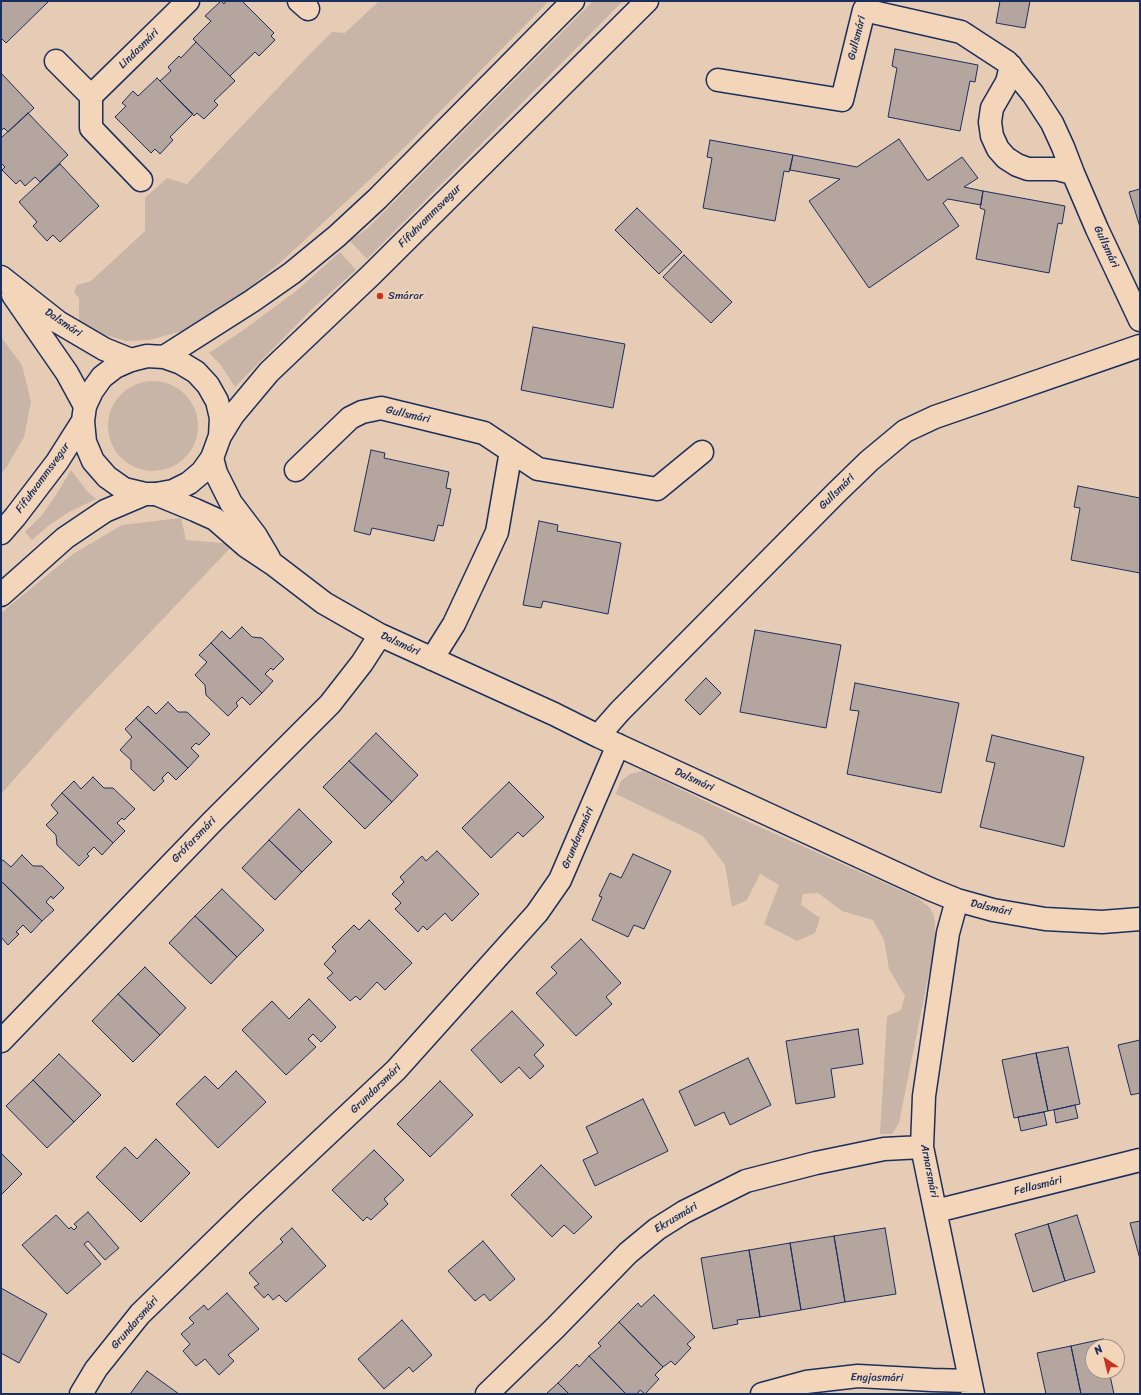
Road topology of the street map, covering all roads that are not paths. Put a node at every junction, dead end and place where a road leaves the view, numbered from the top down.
1 (188, 1) edge
2 (573, 1) edge
3 (647, 1) edge
4 (56, 61) dead end
5 (1011, 66) junction
6 (718, 80) dead end
7 (91, 96) junction
8 (1072, 173) junction
9 (141, 180) dead end
10 (1, 278) edge
11 (1140, 320) edge
12 (1140, 346) edge
13 (164, 357) junction
14 (131, 360) junction
15 (84, 414) junction
16 (220, 436) junction
17 (512, 451) junction
18 (702, 452) dead end
19 (212, 458) junction
20 (296, 470) dead end
21 (150, 494) junction
22 (1, 533) edge
23 (273, 564) junction
24 (1, 594) edge
25 (380, 635) junction
26 (432, 659) junction
27 (598, 736) junction
28 (618, 745) junction
29 (957, 900) junction
30 (1140, 919) edge
31 (1, 1040) edge
32 (922, 1147) junction
33 (1140, 1160) edge
34 (936, 1211) junction
35 (972, 1387) edge
36 (81, 1394) edge
37 (487, 1394) edge
38 (762, 1394) edge

1 - 7 street, Lindasmári
2 - 13 street
3 - 16 street, Fífuhvammsvegur
4 - 7 street
5 - 6 street, Gullsmári
5 - 8 street, Gullsmári
5 - 8 street
7 - 9 street
8 - 11 street, Gullsmári
10 - 14 street, Dalsmári
10 - 15 street, Dalsmári
12 - 27 street, Gullsmári
13 - 14 street
13 - 16 street
14 - 15 street
15 - 21 street
15 - 22 street, Fífuhvammsvegur
16 - 19 street
17 - 18 street, Gullsmári
17 - 20 street, Gullsmári
17 - 26 street
19 - 21 street
19 - 23 street, Dalsmári
21 - 23 street, Dalsmári
21 - 24 street
23 - 25 street, Dalsmári
25 - 26 street, Dalsmári
25 - 31 street, Grófarsmári
26 - 27 street, Dalsmári
27 - 28 street, Dalsmári
28 - 29 street, Dalsmári
28 - 36 street, Grundarsmári
29 - 30 street, Dalsmári
29 - 32 street, Arnarsmári
32 - 34 street, Arnarsmári
32 - 37 street, Ekrusmári
33 - 34 street, Fellasmári
34 - 35 street, Arnarsmári
35 - 38 street, Engjasmári

